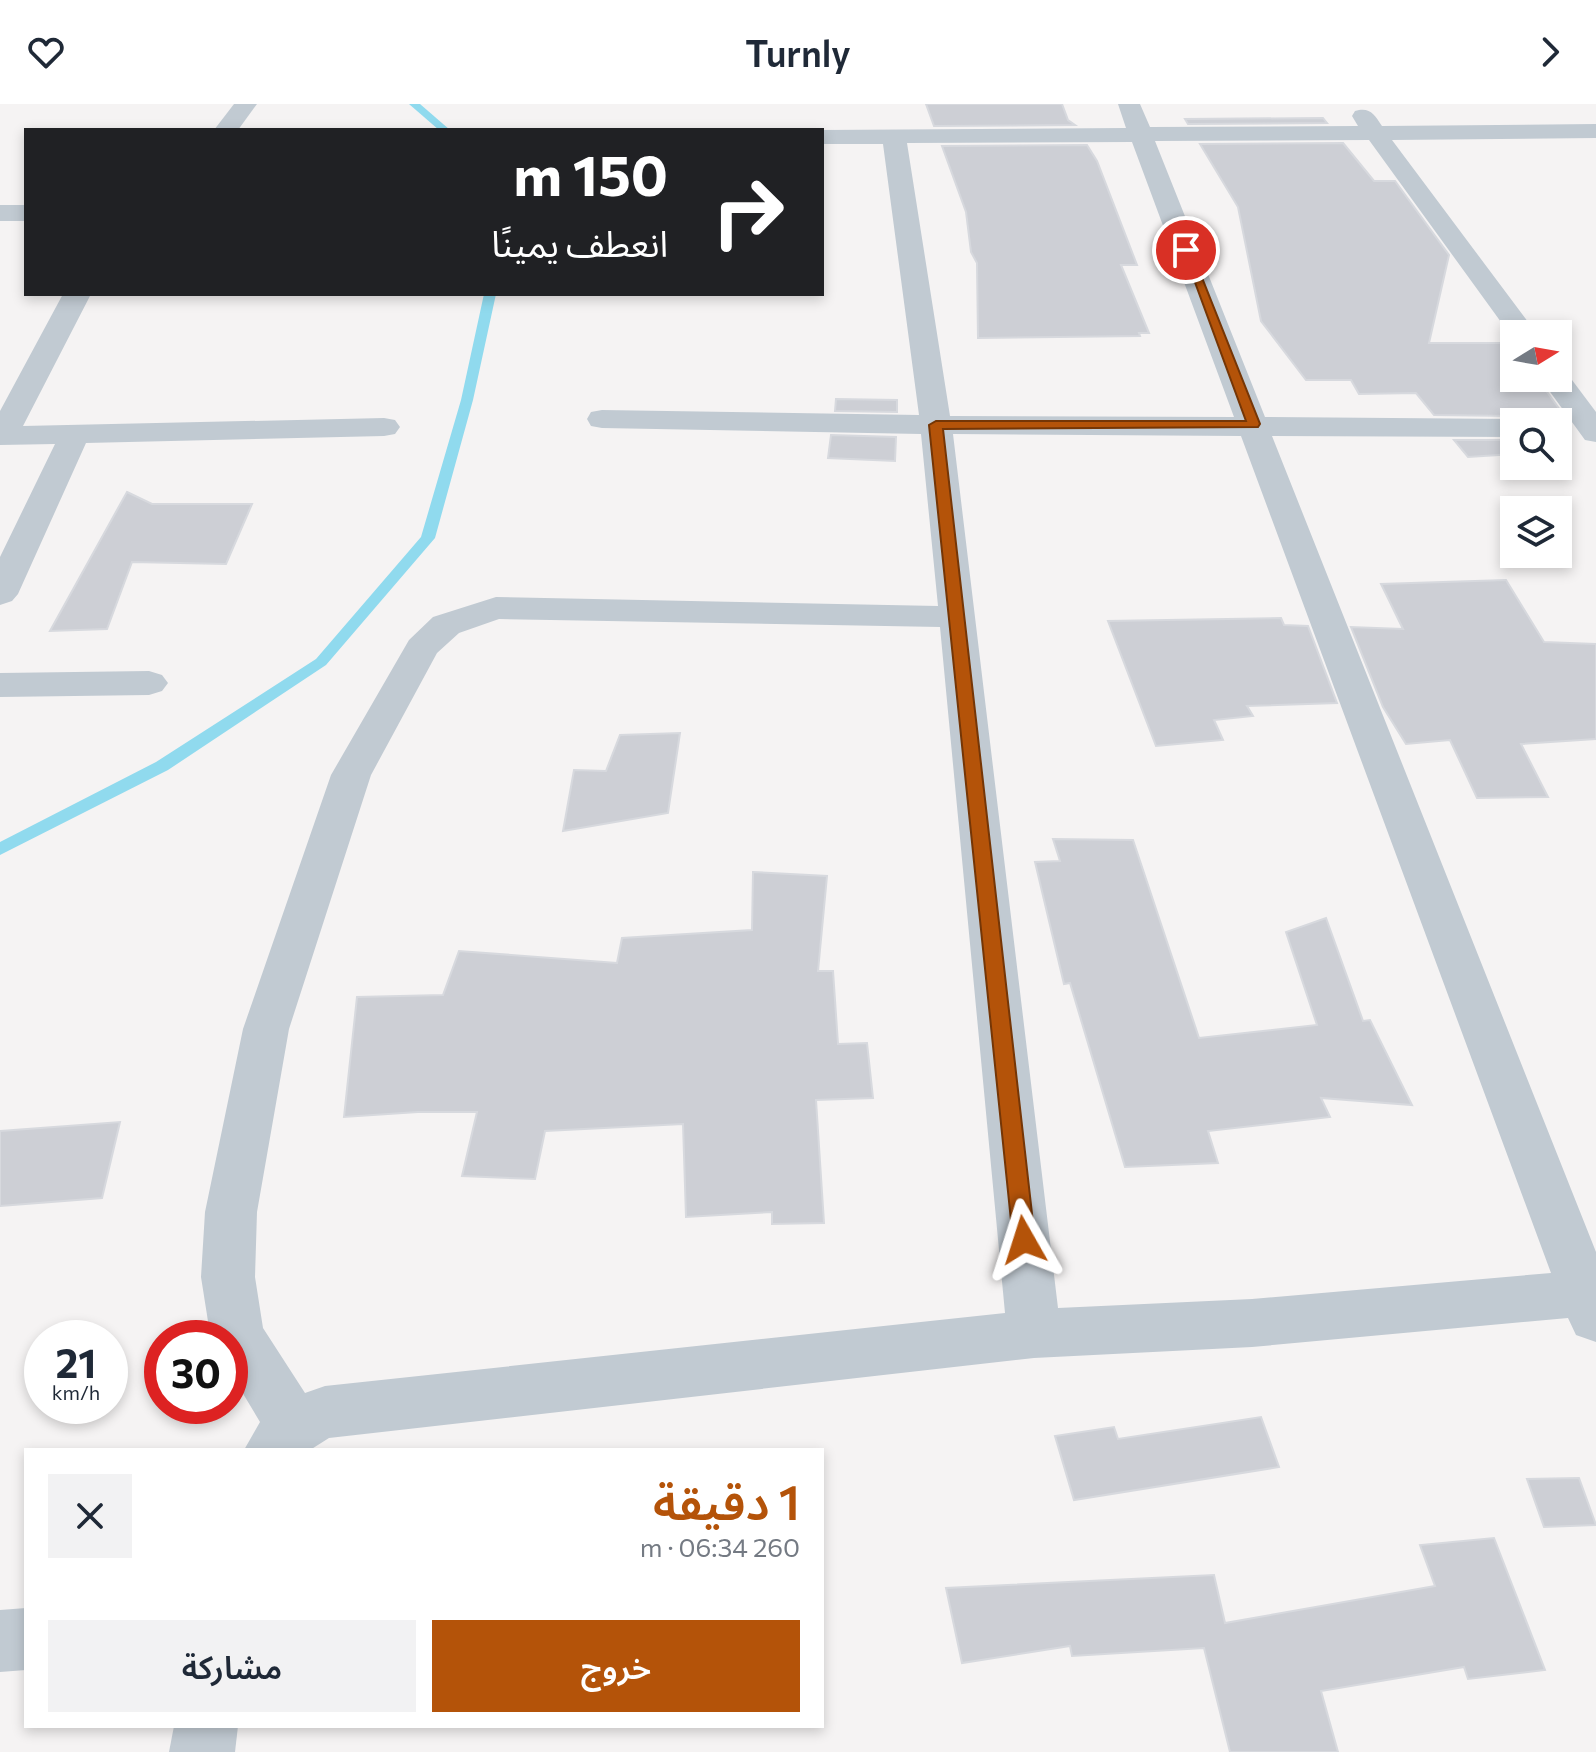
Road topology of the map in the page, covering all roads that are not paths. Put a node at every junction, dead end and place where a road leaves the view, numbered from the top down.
1 (246, 104) edge
2 (1355, 104) edge
3 (1135, 119) edge
4 (228, 128) edge
5 (1596, 131) edge
6 (1375, 133) junction
7 (894, 136) junction
8 (824, 137) edge
9 (0, 213) edge
10 (24, 213) edge
11 (76, 296) edge
12 (1513, 320) edge
13 (1565, 392) edge
14 (602, 419) dead end
15 (1254, 424) junction
16 (936, 425) junction
17 (384, 427) dead end
18 (1500, 428) edge
19 (1572, 430) edge
20 (1594, 431) edge
21 (75, 434) junction
22 (1, 436) edge
23 (0, 594) edge
24 (956, 617) junction
25 (149, 683) dead end
26 (0, 685) edge
27 (1592, 1302) edge
28 (1034, 1334) junction
29 (284, 1438) edge
30 (24, 1639) edge
31 (0, 1641) edge
32 (206, 1728) edge
33 (202, 1752) edge

1 - 4 street
2 - 6 street
3 - 6 street
3 - 7 street
3 - 15 street
5 - 6 street
6 - 12 street
7 - 8 street
7 - 16 street
9 - 10 street
11 - 22 street
13 - 20 street
14 - 16 street
15 - 16 street
15 - 18 street
15 - 27 street
16 - 24 street
17 - 21 street
19 - 20 street
21 - 22 street
21 - 23 street
24 - 28 street
24 - 29 street
25 - 26 street
27 - 28 street
28 - 29 street
30 - 31 street
32 - 33 street

